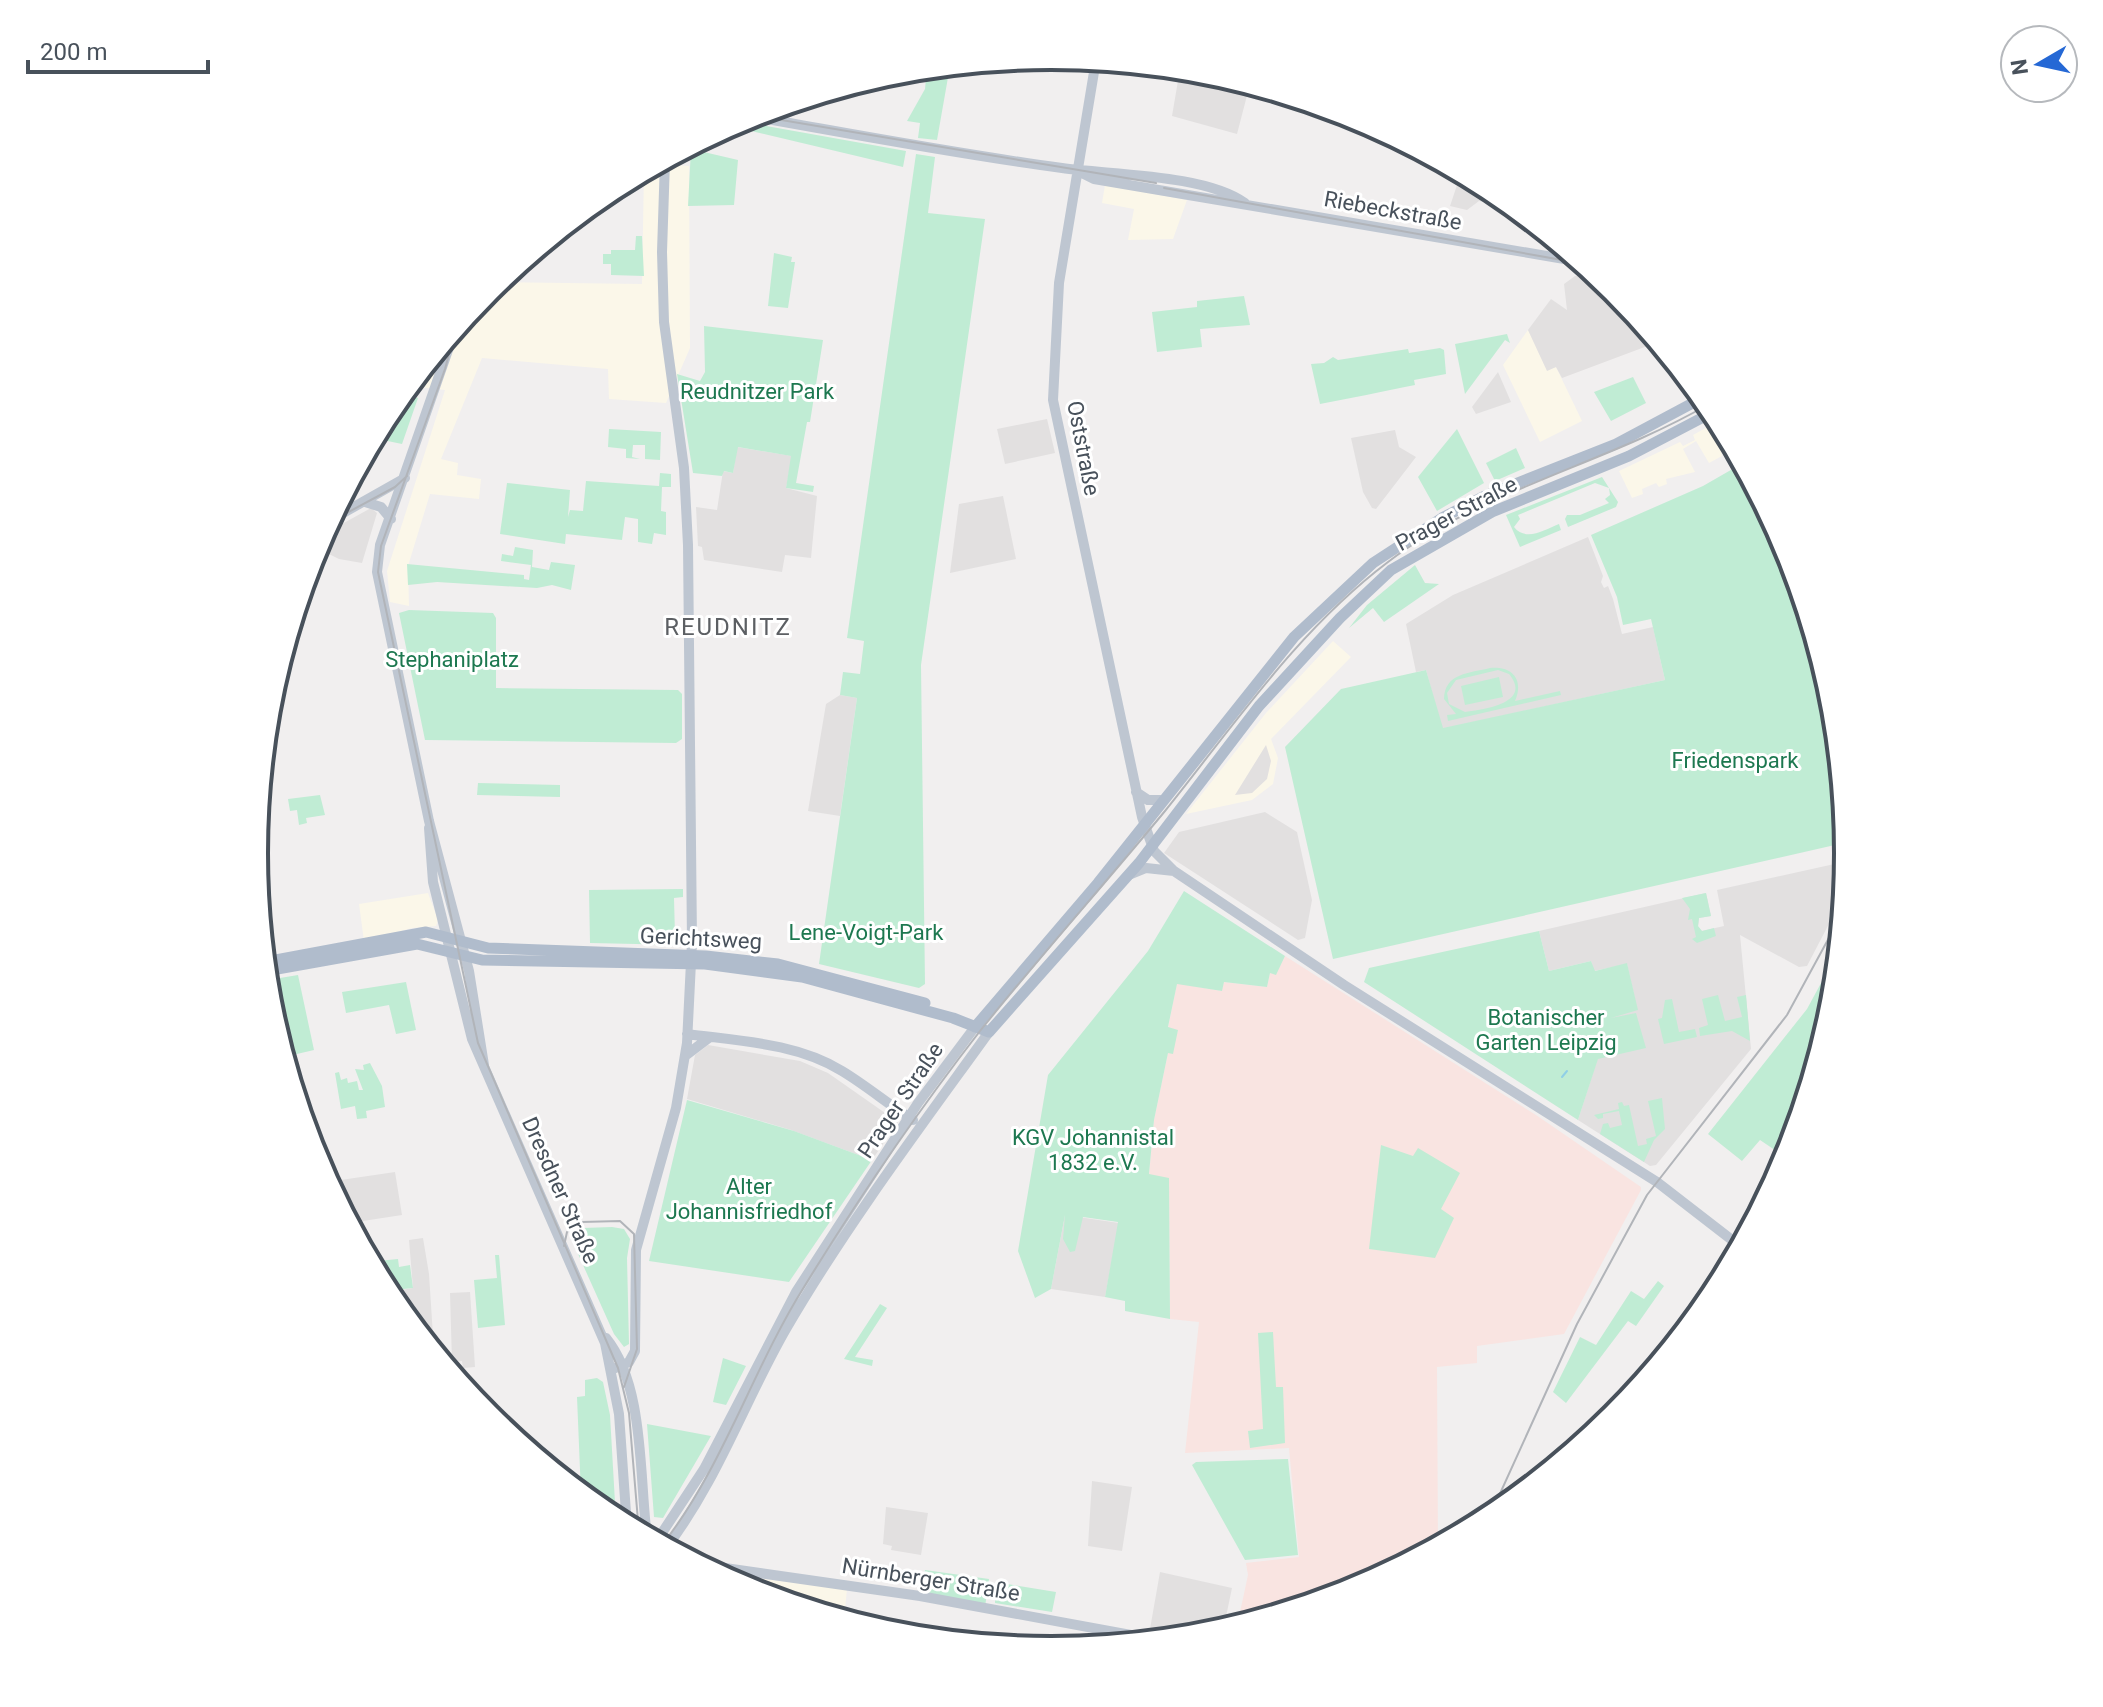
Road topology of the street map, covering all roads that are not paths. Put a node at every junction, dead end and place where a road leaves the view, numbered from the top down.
1 (1094, 72) edge
2 (777, 121) edge
3 (1076, 170) junction
4 (664, 173) edge
5 (1561, 260) edge
6 (446, 357) edge
7 (1692, 403) edge
8 (1703, 417) edge
9 (405, 478) junction
10 (386, 491) junction
11 (400, 494) junction
12 (367, 501) junction
13 (347, 512) edge
14 (391, 519) junction
15 (1317, 613) junction
16 (1330, 628) junction
17 (1136, 792) junction
18 (1164, 800) junction
19 (1144, 825) junction
20 (1151, 846) junction
21 (1174, 871) junction
22 (1127, 876) junction
23 (456, 946) junction
24 (276, 960) edge
25 (691, 960) junction
26 (277, 969) edge
27 (978, 1023) junction
28 (991, 1029) junction
29 (687, 1034) junction
30 (710, 1037) junction
31 (685, 1056) junction
32 (909, 1117) junction
33 (922, 1125) junction
34 (1732, 1240) edge
35 (618, 1370) junction
36 (626, 1511) edge
37 (646, 1523) edge
38 (662, 1533) edge
39 (673, 1539) edge
40 (735, 1569) edge
41 (1121, 1633) edge

1 - 3 street, Oststraße
2 - 3 street, Riebeckstraße
3 - 5 street, Riebeckstraße
3 - 17 street, Oststraße
4 - 25 street
6 - 9 street, Dresdner Straße
7 - 15 main road, Prager Straße
8 - 16 main road, Prager Straße
9 - 10 street
9 - 11 street, Dresdner Straße
10 - 11 street
10 - 12 street
11 - 12 street
11 - 14 street, Dresdner Straße
12 - 13 street
12 - 14 street
14 - 23 street, Dresdner Straße
15 - 16 main road
15 - 18 main road, Prager Straße
16 - 20 main road, Prager Straße
17 - 18 street
17 - 19 street, Oststraße
18 - 19 main road, Prager Straße
19 - 20 street, Oststraße
19 - 27 main road, Prager Straße
20 - 21 street
20 - 22 main road, Prager Straße
21 - 22 street
21 - 34 street
22 - 28 main road, Prager Straße
23 - 24 main road
23 - 25 main road, Gerichtsweg
23 - 26 main road
23 - 35 street, Dresdner Straße
25 - 27 main road, Gerichtsweg
25 - 29 street
27 - 28 main road, Gerichtsweg
27 - 32 street, Prager Straße
28 - 33 street, Prager Straße
29 - 30 street
29 - 31 street
30 - 31 street
30 - 32 street
31 - 35 street
32 - 33 street
32 - 38 street, Prager Straße
33 - 39 street, Prager Straße
35 - 36 street
35 - 37 street
40 - 41 street, Nürnberger Straße

